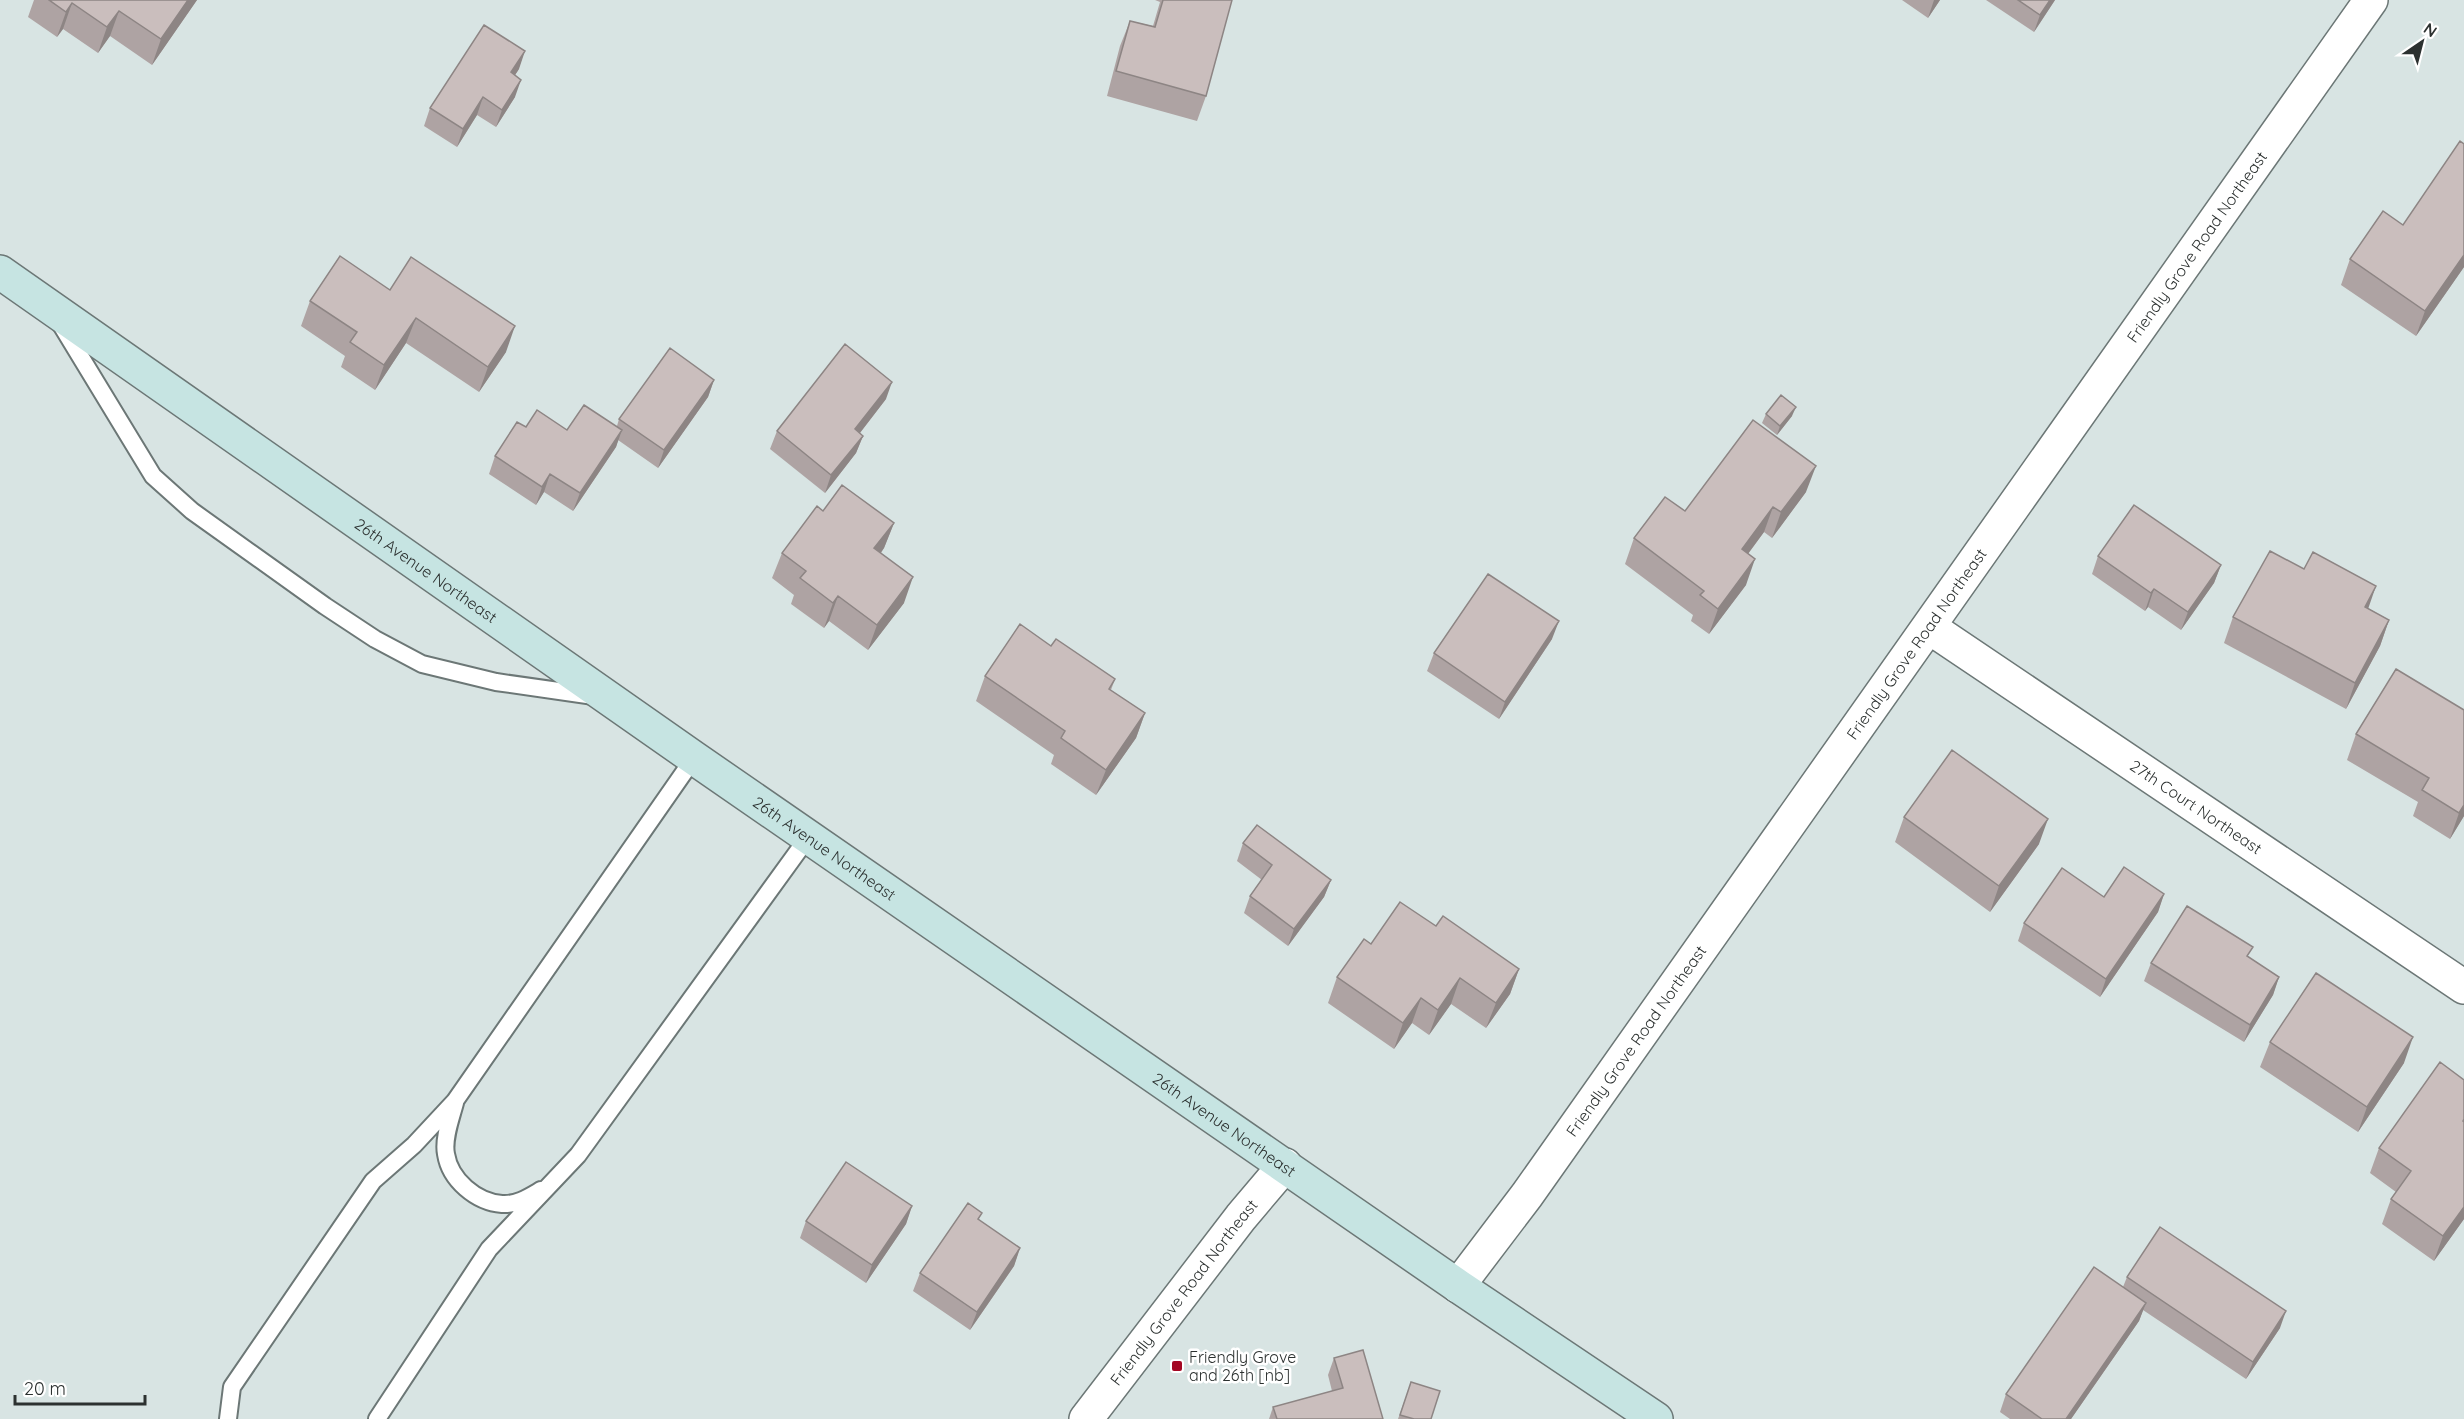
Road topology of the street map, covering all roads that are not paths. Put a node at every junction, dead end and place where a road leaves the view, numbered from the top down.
1 (2371, 0) edge
2 (0, 272) edge
3 (51, 307) junction
4 (1929, 627) junction
5 (612, 698) junction
6 (694, 758) junction
7 (809, 836) junction
8 (2464, 987) edge
9 (455, 1101) junction
10 (1285, 1165) junction
11 (547, 1186) junction
12 (1458, 1286) junction
13 (228, 1419) edge
14 (377, 1419) edge
15 (1086, 1419) edge
16 (1656, 1419) edge

1 - 4 street, Friendly Grove Road Northeast
2 - 3 street, 26th Avenue Northeast
3 - 5 street, 26th Avenue Northeast
3 - 5 lane
4 - 8 street, 27th Court Northeast
4 - 12 street, Friendly Grove Road Northeast
5 - 6 street, 26th Avenue Northeast
6 - 7 street, 26th Avenue Northeast
6 - 9 lane
7 - 10 street, 26th Avenue Northeast
7 - 11 lane
9 - 11 lane
9 - 13 lane
10 - 12 street, 26th Avenue Northeast
10 - 15 street, Friendly Grove Road Northeast
11 - 14 lane
12 - 16 street, 26th Avenue Northeast

